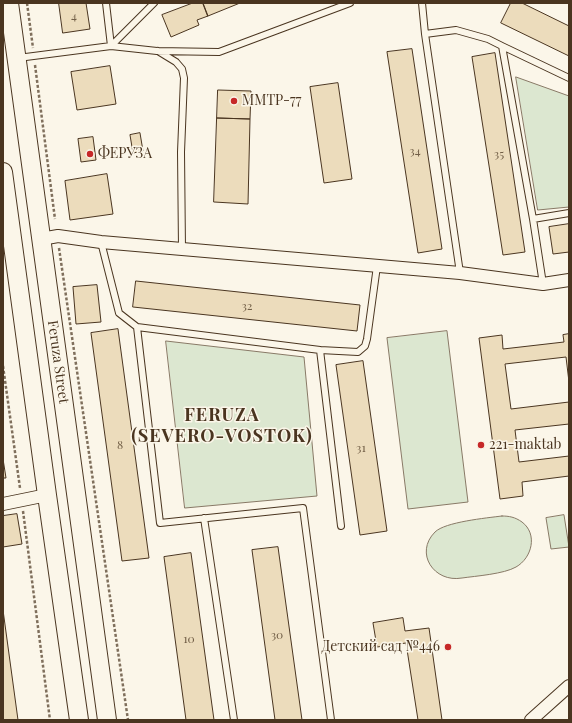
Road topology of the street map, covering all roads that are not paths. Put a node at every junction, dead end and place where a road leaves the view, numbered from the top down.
1 (10, 3) edge
2 (106, 3) edge
3 (154, 3) edge
4 (350, 3) edge
5 (422, 3) edge
6 (425, 34) junction
7 (111, 46) junction
8 (502, 46) junction
9 (157, 51) junction
10 (26, 58) junction
11 (569, 78) edge
12 (3, 172) edge
13 (5, 206) edge
14 (569, 213) edge
15 (533, 219) junction
16 (50, 238) junction
17 (100, 242) junction
18 (182, 249) junction
19 (377, 266) junction
20 (460, 272) junction
21 (569, 280) edge
22 (543, 284) junction
23 (137, 326) junction
24 (320, 350) junction
25 (47, 496) junction
26 (3, 504) edge
27 (204, 518) junction
28 (341, 526) dead end
29 (98, 655) junction
30 (70, 658) junction
31 (569, 686) edge
32 (79, 720) edge
33 (107, 720) edge
34 (234, 720) edge
35 (331, 720) edge
36 (531, 720) edge

1 - 10 main road, Feruza Street
2 - 7 lane
3 - 7 lane
4 - 9 lane
5 - 6 lane
6 - 8 lane
6 - 20 lane
7 - 9 lane
7 - 10 lane
8 - 11 lane
8 - 15 lane
9 - 18 lane
10 - 16 main road, Feruza Street
12 - 13 main road, Feruza Street
13 - 25 main road, Feruza Street
14 - 15 lane
15 - 22 lane
16 - 17 street
16 - 29 main road, Feruza Street
17 - 18 street
17 - 23 lane
18 - 19 street
19 - 20 street
19 - 24 lane
20 - 22 street
21 - 22 street
23 - 24 lane
23 - 27 lane
24 - 28 lane
25 - 26 street
25 - 30 main road, Feruza Street
27 - 34 lane
27 - 35 lane
29 - 30 main road
29 - 33 main road, Feruza Street
30 - 32 main road, Feruza Street
31 - 36 street

